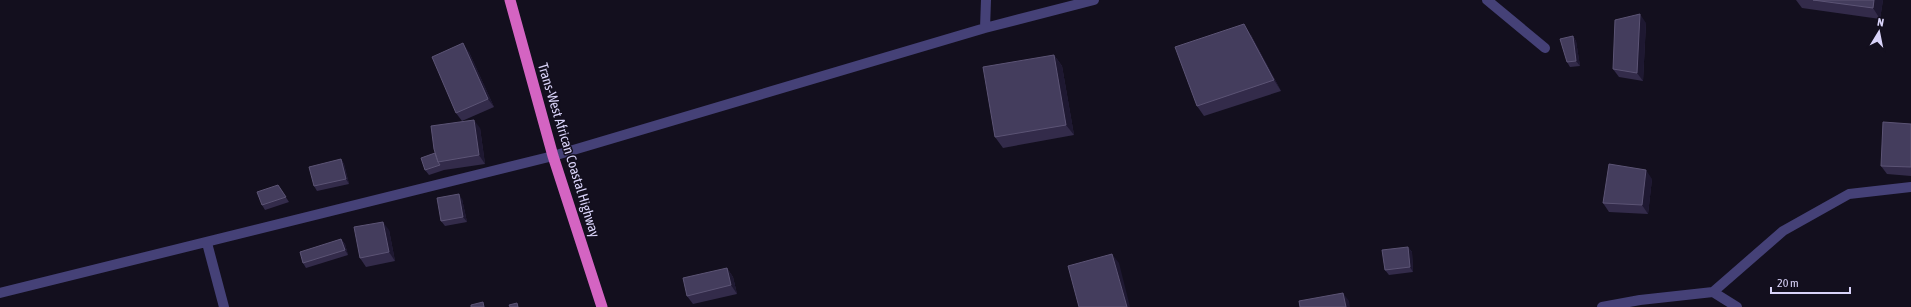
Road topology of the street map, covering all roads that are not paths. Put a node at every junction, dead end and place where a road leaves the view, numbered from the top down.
1 (510, 0) edge
2 (986, 0) edge
3 (1094, 0) edge
4 (1487, 0) edge
5 (985, 28) junction
6 (1545, 48) dead end
7 (553, 156) junction
8 (1911, 187) edge
9 (207, 242) junction
10 (1713, 292) junction
11 (0, 293) edge
12 (224, 307) edge
13 (602, 307) edge
14 (1602, 307) edge
15 (1737, 307) edge

1 - 7 highway, Trans-West African Coastal Highway
2 - 5 street
3 - 5 street
4 - 6 street
5 - 7 street
7 - 9 street
7 - 13 highway, Trans-West African Coastal Highway
8 - 10 street
9 - 11 street
9 - 12 street
10 - 14 street
10 - 15 street

